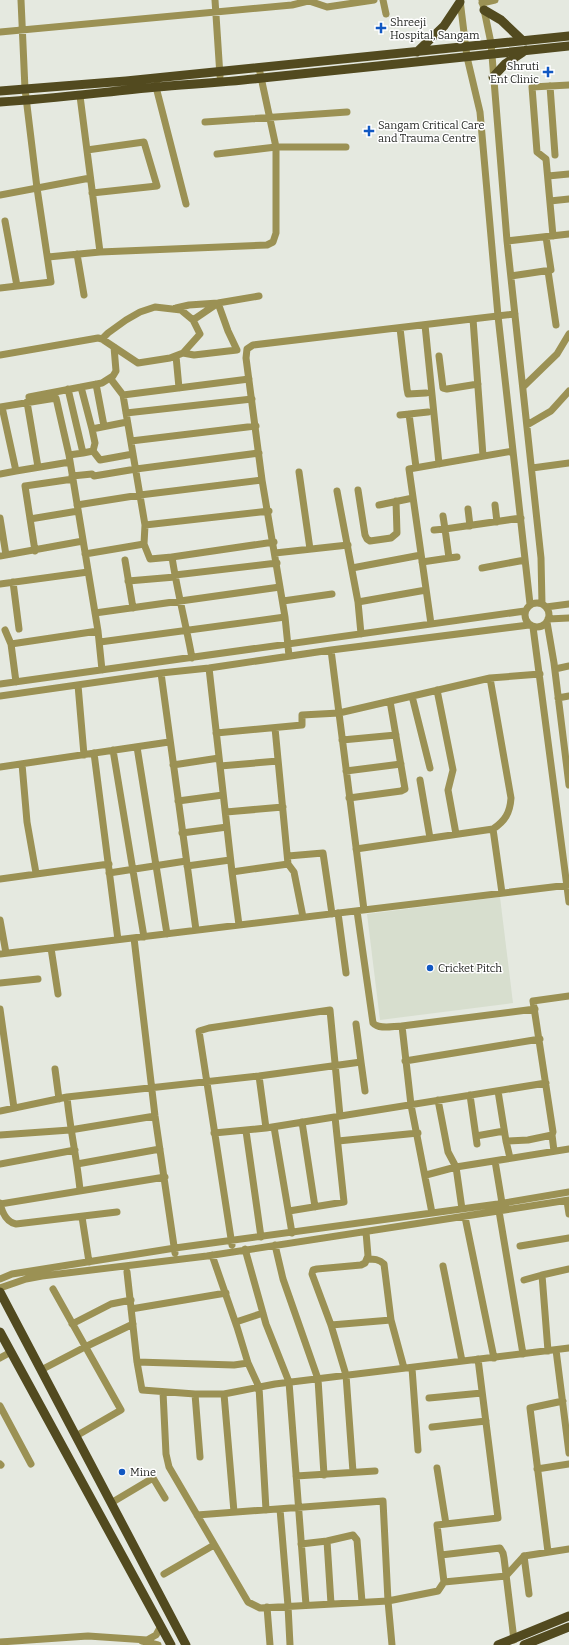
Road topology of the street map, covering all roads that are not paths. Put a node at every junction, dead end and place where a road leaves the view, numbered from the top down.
1 (21, 0) edge
2 (215, 0) edge
3 (311, 0) edge
4 (374, 0) edge
5 (384, 0) edge
6 (495, 0) edge
7 (299, 1) edge
8 (460, 1) edge
9 (483, 4) edge
10 (216, 12) junction
11 (386, 14) dead end
12 (22, 30) junction
13 (0, 32) edge
14 (569, 36) edge
15 (522, 40) junction
16 (492, 43) junction
17 (466, 46) junction
18 (569, 46) edge
19 (526, 50) junction
20 (418, 52) junction
21 (492, 53) junction
22 (467, 57) junction
23 (259, 68) junction
24 (220, 77) junction
25 (493, 77) junction
26 (261, 78) junction
27 (157, 83) junction
28 (569, 85) edge
29 (550, 86) junction
30 (25, 89) junction
31 (0, 91) edge
32 (80, 96) junction
33 (27, 100) junction
34 (0, 102) edge
35 (347, 112) dead end
36 (270, 118) junction
37 (205, 122) dead end
38 (276, 147) junction
39 (346, 147) dead end
40 (87, 150) junction
41 (217, 154) dead end
42 (555, 155) dead end
43 (569, 174) edge
44 (548, 176) junction
45 (90, 178) junction
46 (37, 188) junction
47 (92, 193) junction
48 (0, 195) edge
49 (569, 199) edge
50 (550, 201) junction
51 (186, 204) dead end
52 (5, 221) dead end
53 (569, 234) edge
54 (550, 236) junction
55 (506, 241) junction
56 (100, 252) junction
57 (77, 254) junction
58 (48, 257) junction
59 (548, 271) junction
60 (510, 276) junction
61 (17, 286) junction
62 (0, 288) edge
63 (84, 295) dead end
64 (259, 296) dead end
65 (218, 303) junction
66 (174, 308) junction
67 (515, 314) junction
68 (498, 316) junction
69 (473, 319) junction
70 (193, 320) junction
71 (425, 325) junction
72 (556, 325) dead end
73 (400, 328) junction
74 (569, 334) edge
75 (102, 339) junction
76 (114, 347) junction
77 (236, 350) junction
78 (183, 353) junction
79 (0, 355) edge
80 (176, 356) junction
81 (439, 356) dead end
82 (246, 358) junction
83 (110, 378) junction
84 (249, 379) junction
85 (96, 384) junction
86 (478, 384) junction
87 (81, 387) junction
88 (523, 387) junction
89 (179, 388) junction
90 (68, 390) junction
91 (426, 393) dead end
92 (123, 395) junction
93 (568, 395) edge
94 (252, 398) junction
95 (27, 402) junction
96 (1, 405) edge
97 (428, 412) dead end
98 (126, 413) junction
99 (409, 414) junction
100 (400, 415) dead end
101 (127, 422) junction
102 (527, 425) junction
103 (104, 426) junction
104 (256, 426) junction
105 (92, 429) junction
106 (131, 441) junction
107 (513, 451) junction
108 (94, 452) junction
109 (83, 453) junction
110 (259, 453) junction
111 (133, 454) junction
112 (483, 456) junction
113 (70, 459) junction
114 (569, 463) edge
115 (439, 464) junction
116 (416, 467) junction
117 (38, 468) junction
118 (532, 468) junction
119 (136, 469) junction
120 (16, 471) junction
121 (298, 472) dead end
122 (0, 474) edge
123 (73, 478) junction
124 (262, 480) junction
125 (358, 490) dead end
126 (337, 491) dead end
127 (140, 495) junction
128 (413, 498) junction
129 (396, 501) junction
130 (379, 505) dead end
131 (495, 505) dead end
132 (78, 508) junction
133 (468, 509) dead end
134 (269, 511) junction
135 (443, 516) dead end
136 (0, 518) edge
137 (520, 518) junction
138 (30, 519) junction
139 (497, 522) junction
140 (145, 525) junction
141 (470, 526) junction
142 (445, 529) junction
143 (434, 530) dead end
144 (83, 541) junction
145 (274, 542) junction
146 (144, 544) junction
147 (348, 545) junction
148 (310, 549) junction
149 (35, 551) junction
150 (275, 553) junction
151 (85, 554) junction
152 (3, 556) edge
153 (172, 557) junction
154 (457, 557) dead end
155 (449, 558) junction
156 (422, 559) junction
157 (125, 560) dead end
158 (525, 560) junction
159 (277, 563) junction
160 (352, 568) junction
161 (482, 568) dead end
162 (88, 572) junction
163 (175, 576) junction
164 (128, 581) junction
165 (13, 582) junction
166 (0, 584) edge
167 (280, 587) junction
168 (426, 590) junction
169 (332, 594) dead end
170 (179, 602) junction
171 (283, 602) junction
172 (358, 602) junction
173 (530, 604) junction
174 (569, 604) edge
175 (544, 605) junction
176 (133, 608) junction
177 (525, 611) junction
178 (95, 613) junction
179 (285, 617) junction
180 (569, 618) edge
181 (548, 621) junction
182 (431, 624) junction
183 (531, 626) junction
184 (19, 629) dead end
185 (6, 630) dead end
186 (187, 630) junction
187 (98, 631) junction
188 (361, 634) junction
189 (100, 642) junction
190 (11, 644) junction
191 (288, 645) junction
192 (331, 650) junction
193 (289, 656) junction
194 (192, 658) junction
195 (569, 666) edge
196 (209, 668) junction
197 (555, 669) junction
198 (102, 670) junction
199 (161, 673) junction
200 (540, 674) junction
201 (490, 678) junction
202 (16, 682) junction
203 (0, 684) edge
204 (78, 685) junction
205 (437, 690) junction
206 (0, 696) edge
207 (412, 696) junction
208 (569, 696) edge
209 (558, 698) junction
210 (390, 701) junction
211 (339, 713) junction
212 (275, 728) junction
213 (216, 733) junction
214 (396, 734) junction
215 (342, 740) junction
216 (169, 742) junction
217 (137, 747) junction
218 (113, 750) junction
219 (94, 753) junction
220 (84, 755) junction
221 (219, 758) junction
222 (278, 761) junction
223 (22, 764) junction
224 (401, 764) junction
225 (172, 765) junction
226 (220, 766) junction
227 (0, 767) edge
228 (430, 768) dead end
229 (346, 771) junction
230 (420, 780) dead end
231 (569, 785) edge
232 (223, 795) junction
233 (349, 798) junction
234 (178, 801) junction
235 (283, 806) junction
236 (226, 812) junction
237 (227, 827) junction
238 (493, 829) junction
239 (182, 833) junction
240 (456, 834) junction
241 (430, 838) junction
242 (356, 849) junction
243 (288, 856) junction
244 (230, 860) junction
245 (186, 863) junction
246 (109, 864) junction
247 (288, 864) junction
248 (157, 866) junction
249 (132, 869) junction
250 (232, 872) junction
251 (36, 873) junction
252 (109, 873) junction
253 (0, 879) edge
254 (568, 885) edge
255 (502, 893) junction
256 (569, 902) edge
257 (360, 910) junction
258 (335, 913) junction
259 (303, 917) junction
260 (0, 920) edge
261 (240, 925) junction
262 (196, 930) junction
263 (167, 934) junction
264 (144, 937) junction
265 (134, 938) junction
266 (118, 940) junction
267 (51, 948) junction
268 (3, 954) edge
269 (346, 973) dead end
270 (38, 979) dead end
271 (0, 983) edge
272 (58, 994) dead end
273 (569, 996) edge
274 (535, 1009) junction
275 (0, 1011) edge
276 (356, 1024) dead end
277 (402, 1026) junction
278 (2, 1034) edge
279 (540, 1039) junction
280 (405, 1061) junction
281 (362, 1062) junction
282 (335, 1066) junction
283 (55, 1069) dead end
284 (259, 1076) junction
285 (206, 1081) junction
286 (546, 1083) junction
287 (152, 1087) junction
288 (498, 1090) junction
289 (366, 1091) dead end
290 (470, 1095) junction
291 (63, 1098) junction
292 (438, 1100) junction
293 (411, 1105) junction
294 (14, 1108) junction
295 (0, 1111) edge
296 (155, 1116) junction
297 (338, 1116) junction
298 (302, 1122) junction
299 (270, 1128) junction
300 (70, 1130) junction
301 (246, 1130) junction
302 (504, 1131) junction
303 (214, 1133) junction
304 (418, 1133) junction
305 (0, 1135) edge
306 (552, 1135) junction
307 (476, 1136) junction
308 (338, 1141) junction
309 (506, 1141) junction
310 (477, 1144) dead end
311 (160, 1149) junction
312 (569, 1149) edge
313 (75, 1150) junction
314 (554, 1151) junction
315 (510, 1158) junction
316 (495, 1161) junction
317 (0, 1164) edge
318 (78, 1164) junction
319 (456, 1167) junction
320 (426, 1175) junction
321 (165, 1177) junction
322 (80, 1190) junction
323 (569, 1192) edge
324 (568, 1200) edge
325 (0, 1203) edge
326 (502, 1203) junction
327 (315, 1207) junction
328 (462, 1209) junction
329 (289, 1211) junction
330 (117, 1212) dead end
331 (499, 1212) junction
332 (432, 1213) junction
333 (569, 1214) edge
334 (82, 1217) junction
335 (465, 1217) junction
336 (366, 1232) junction
337 (292, 1233) junction
338 (261, 1237) junction
339 (569, 1238) edge
340 (232, 1241) junction
341 (275, 1245) junction
342 (520, 1246) dead end
343 (175, 1248) junction
344 (245, 1249) junction
345 (233, 1251) junction
346 (212, 1255) junction
347 (367, 1259) junction
348 (176, 1260) junction
349 (89, 1262) junction
350 (443, 1266) dead end
351 (569, 1269) edge
352 (128, 1272) dead end
353 (542, 1275) junction
354 (0, 1279) edge
355 (524, 1280) dead end
356 (0, 1288) edge
357 (53, 1289) dead end
358 (0, 1292) edge
359 (226, 1293) junction
360 (130, 1300) junction
361 (132, 1309) junction
362 (263, 1313) junction
363 (391, 1320) junction
364 (236, 1322) junction
365 (72, 1324) junction
366 (133, 1324) junction
367 (331, 1325) junction
368 (0, 1332) edge
369 (85, 1347) junction
370 (569, 1348) edge
371 (556, 1350) junction
372 (548, 1351) junction
373 (11, 1352) junction
374 (523, 1354) junction
375 (0, 1358) edge
376 (494, 1358) junction
377 (478, 1360) junction
378 (462, 1361) junction
379 (137, 1362) junction
380 (248, 1363) junction
381 (404, 1368) junction
382 (412, 1368) junction
383 (41, 1370) junction
384 (346, 1376) junction
385 (318, 1379) junction
386 (289, 1382) junction
387 (259, 1387) junction
388 (163, 1392) junction
389 (482, 1393) junction
390 (195, 1394) junction
391 (224, 1394) junction
392 (429, 1398) dead end
393 (563, 1401) junction
394 (0, 1406) edge
395 (486, 1421) junction
396 (432, 1427) dead end
397 (76, 1436) junction
398 (418, 1450) dead end
399 (569, 1453) edge
400 (200, 1457) dead end
401 (31, 1464) dead end
402 (569, 1464) edge
403 (437, 1468) dead end
404 (537, 1469) junction
405 (375, 1471) dead end
406 (353, 1472) junction
407 (324, 1474) junction
408 (296, 1476) junction
409 (165, 1498) dead end
410 (112, 1503) junction
411 (298, 1507) junction
412 (280, 1509) junction
413 (266, 1510) junction
414 (234, 1512) junction
415 (197, 1515) junction
416 (446, 1524) junction
417 (327, 1541) junction
418 (301, 1544) junction
419 (214, 1545) junction
420 (569, 1549) edge
421 (548, 1552) junction
422 (441, 1555) junction
423 (524, 1556) junction
424 (164, 1574) dead end
425 (506, 1576) junction
426 (444, 1582) junction
427 (529, 1594) dead end
428 (388, 1601) junction
429 (362, 1602) junction
430 (331, 1604) junction
431 (306, 1605) junction
432 (288, 1606) junction
433 (267, 1607) junction
434 (569, 1616) edge
435 (161, 1626) junction
436 (569, 1627) edge
437 (136, 1640) junction
438 (514, 1640) junction
439 (533, 1640) edge
440 (0, 1642) edge
441 (158, 1645) edge
442 (171, 1645) edge
443 (186, 1645) edge
444 (270, 1645) edge
445 (290, 1645) edge
446 (392, 1645) edge
447 (498, 1645) edge
448 (524, 1645) edge

1 - 12 street
2 - 10 street
3 - 4 street
3 - 7 street
5 - 11 street
6 - 9 street
7 - 10 street
8 - 17 street
8 - 20 main road
9 - 15 main road
9 - 16 street
10 - 12 street
10 - 24 street
12 - 13 street
12 - 30 street
14 - 15 main road
15 - 16 main road
16 - 17 main road
16 - 21 street
17 - 20 main road
17 - 22 street
18 - 19 main road
19 - 21 main road
19 - 25 main road
20 - 23 main road
21 - 22 main road
21 - 25 street
22 - 26 main road
22 - 68 street
23 - 24 main road
23 - 26 street
24 - 26 main road
24 - 27 main road
25 - 55 street
26 - 36 street
27 - 30 main road
27 - 32 main road
27 - 51 street
28 - 29 street
29 - 42 street
29 - 44 street
30 - 31 main road
30 - 33 street
32 - 33 main road
32 - 40 street
33 - 34 main road
33 - 46 street
35 - 36 street
36 - 37 street
36 - 38 street
38 - 39 street
38 - 41 street
38 - 56 street
40 - 45 street
40 - 47 street
43 - 44 street
44 - 50 street
45 - 46 street
45 - 47 street
46 - 48 street
46 - 58 street
47 - 56 street
49 - 50 street
50 - 54 street
52 - 61 street
53 - 54 street
54 - 55 street
54 - 59 street
55 - 60 street
56 - 57 street
57 - 58 street
57 - 63 street
58 - 61 street
59 - 60 street
59 - 72 street
60 - 67 street
61 - 62 street
64 - 65 street
65 - 66 street
65 - 70 street
65 - 77 street
66 - 70 street
66 - 75 street
67 - 68 street
67 - 88 street
68 - 69 street
68 - 107 street
69 - 71 street
69 - 86 street
70 - 78 street
71 - 73 street
71 - 115 street
73 - 82 street
73 - 91 street
74 - 88 street
75 - 76 street
75 - 79 street
76 - 80 street
76 - 83 street
77 - 78 street
77 - 82 street
78 - 80 street
80 - 89 street
81 - 86 street
82 - 84 street
83 - 85 street
83 - 92 street
84 - 89 street
84 - 94 street
85 - 87 street
85 - 103 street
86 - 112 street
87 - 90 street
87 - 105 street
88 - 102 street
89 - 92 street
90 - 96 street
90 - 109 street
92 - 98 street
93 - 102 street
94 - 98 street
94 - 104 street
95 - 96 street
95 - 113 street
95 - 117 street
96 - 120 street
97 - 99 street
98 - 101 street
99 - 100 street
99 - 116 street
101 - 103 street
101 - 106 street
102 - 118 street
103 - 105 street
104 - 106 street
104 - 110 street
105 - 108 street
106 - 111 street
107 - 112 street
107 - 137 street
108 - 109 street
108 - 111 street
109 - 113 street
110 - 119 street
110 - 124 street
111 - 119 street
112 - 115 street
113 - 117 street
113 - 123 street
114 - 118 street
115 - 116 street
116 - 128 street
117 - 120 street
118 - 175 street
119 - 123 street
119 - 127 street
120 - 122 street
121 - 148 street
123 - 132 street
123 - 138 street
124 - 127 street
124 - 134 street
125 - 129 street
126 - 147 street
127 - 132 street
127 - 140 street
128 - 129 street
128 - 156 street
129 - 130 street
131 - 139 street
132 - 138 street
132 - 144 street
133 - 141 street
134 - 140 street
134 - 145 street
135 - 142 street
136 - 152 street
137 - 139 street
137 - 158 street
138 - 149 street
139 - 141 street
140 - 146 street
141 - 142 street
142 - 143 street
142 - 155 street
144 - 149 street
144 - 151 street
145 - 150 street
145 - 153 street
146 - 151 street
146 - 153 street
147 - 148 street
147 - 160 street
148 - 150 street
149 - 152 street
150 - 159 street
151 - 162 street
153 - 163 street
154 - 155 street
155 - 156 street
156 - 160 street
156 - 168 street
157 - 164 street
158 - 161 street
158 - 173 street
159 - 163 street
159 - 167 street
160 - 172 street
162 - 165 street
162 - 178 street
163 - 164 street
163 - 170 street
164 - 176 street
165 - 166 street
165 - 184 street
167 - 170 street
167 - 171 street
168 - 172 street
168 - 182 street
169 - 171 street
170 - 176 street
170 - 186 street
171 - 179 street
172 - 188 street
173 - 175 street
173 - 177 street
174 - 175 street
175 - 181 street
176 - 178 street
177 - 182 street
177 - 183 street
178 - 187 street
179 - 186 street
179 - 191 street
180 - 181 street
181 - 183 street
181 - 197 street
182 - 188 street
183 - 192 street
183 - 200 street
185 - 190 street
186 - 189 street
186 - 194 street
187 - 189 street
187 - 190 street
188 - 191 street
189 - 198 street
190 - 202 street
191 - 193 street
191 - 194 street
192 - 193 street
192 - 211 street
193 - 196 street
194 - 198 street
195 - 197 street
196 - 199 street
196 - 213 street
197 - 209 street
198 - 202 street
199 - 204 street
199 - 216 street
200 - 201 street
200 - 254 street
201 - 205 street
201 - 238 street
202 - 203 street
204 - 206 street
204 - 220 street
205 - 207 street
205 - 240 street
207 - 210 street
207 - 228 street
208 - 209 street
209 - 231 street
210 - 211 street
210 - 214 street
211 - 212 street
211 - 215 street
212 - 213 street
212 - 222 street
213 - 221 street
214 - 215 street
214 - 224 street
215 - 229 street
216 - 217 street
216 - 225 street
217 - 218 street
217 - 248 street
218 - 219 street
218 - 249 street
219 - 220 street
219 - 246 street
220 - 223 street
221 - 225 street
221 - 226 street
222 - 226 street
222 - 235 street
223 - 227 street
223 - 251 street
224 - 229 street
224 - 233 street
225 - 234 street
226 - 232 street
229 - 233 street
230 - 241 street
232 - 234 street
232 - 236 street
233 - 242 street
234 - 239 street
235 - 236 street
235 - 243 street
236 - 237 street
237 - 239 street
237 - 244 street
238 - 240 street
238 - 255 street
239 - 245 street
240 - 241 street
241 - 242 street
242 - 257 street
243 - 247 street
243 - 258 street
244 - 245 street
244 - 250 street
245 - 248 street
245 - 262 street
246 - 251 street
246 - 252 street
247 - 250 street
247 - 259 street
248 - 249 street
248 - 263 street
249 - 252 street
249 - 264 street
250 - 261 street
251 - 253 street
252 - 266 street
254 - 255 street
254 - 256 street
255 - 257 street
257 - 258 street
257 - 277 street
258 - 259 street
258 - 269 street
259 - 261 street
260 - 268 street
261 - 262 street
262 - 263 street
263 - 264 street
264 - 265 street
265 - 266 street
265 - 287 street
266 - 267 street
267 - 268 street
267 - 272 street
270 - 271 street
273 - 274 street
274 - 277 street
274 - 279 street
275 - 278 street
276 - 281 street
277 - 280 street
278 - 294 street
279 - 280 street
279 - 286 street
280 - 293 street
281 - 282 street
281 - 289 street
282 - 284 street
282 - 285 street
282 - 297 street
283 - 291 street
284 - 285 street
284 - 299 street
285 - 287 street
285 - 303 street
286 - 288 street
286 - 306 street
287 - 291 street
287 - 296 street
288 - 290 street
288 - 302 street
290 - 292 street
290 - 307 street
291 - 294 street
291 - 300 street
292 - 293 street
292 - 319 street
293 - 297 street
293 - 304 street
294 - 295 street
296 - 300 street
296 - 311 street
297 - 298 street
297 - 308 street
298 - 299 street
298 - 327 street
299 - 301 street
299 - 329 street
300 - 305 street
300 - 313 street
301 - 303 street
301 - 338 street
302 - 307 street
302 - 309 street
303 - 340 street
304 - 308 street
304 - 320 street
306 - 309 street
306 - 314 street
307 - 310 street
308 - 327 street
309 - 315 street
311 - 318 street
311 - 321 street
312 - 314 street
313 - 317 street
313 - 318 street
314 - 315 street
315 - 316 street
316 - 319 street
316 - 326 street
318 - 322 street
319 - 320 street
319 - 328 street
320 - 332 street
321 - 322 street
321 - 343 street
322 - 325 street
323 - 326 street
324 - 331 street
324 - 333 street
325 - 334 street
326 - 328 street
327 - 329 street
328 - 332 street
329 - 337 street
330 - 334 street
331 - 335 street
331 - 374 street
332 - 337 street
334 - 349 street
335 - 336 street
335 - 376 street
336 - 341 street
336 - 347 street
337 - 338 street
338 - 340 street
339 - 342 street
340 - 343 street
340 - 345 street
341 - 344 street
341 - 385 street
343 - 348 street
343 - 349 street
344 - 345 street
344 - 362 street
345 - 346 street
346 - 348 street
346 - 359 street
347 - 363 street
347 - 367 street
348 - 356 street
349 - 354 street
350 - 378 street
351 - 353 street
352 - 360 street
353 - 355 street
353 - 372 street
357 - 365 street
358 - 383 main road
359 - 361 street
359 - 364 street
360 - 361 street
360 - 365 street
361 - 366 street
362 - 364 street
362 - 386 street
363 - 367 street
363 - 381 street
364 - 380 street
365 - 369 street
366 - 369 street
366 - 379 street
367 - 384 street
368 - 373 main road
369 - 383 street
369 - 397 street
370 - 371 street
371 - 372 street
371 - 393 street
372 - 374 street
373 - 375 street
373 - 435 main road
374 - 376 street
376 - 377 street
377 - 378 street
377 - 389 street
378 - 382 street
379 - 380 street
379 - 388 street
380 - 387 street
381 - 382 street
381 - 384 street
382 - 398 street
383 - 397 main road
384 - 385 street
384 - 406 street
385 - 386 street
385 - 407 street
386 - 387 street
386 - 408 street
387 - 391 street
387 - 413 street
388 - 390 street
388 - 415 street
389 - 392 street
389 - 395 street
390 - 391 street
390 - 400 street
391 - 414 street
393 - 399 street
393 - 404 street
394 - 401 street
395 - 396 street
395 - 416 street
397 - 410 main road
402 - 404 street
403 - 416 street
404 - 421 street
405 - 406 street
406 - 407 street
407 - 408 street
408 - 411 street
409 - 410 street
410 - 443 main road
411 - 412 street
411 - 418 street
411 - 428 street
412 - 413 street
412 - 432 street
413 - 414 street
414 - 415 street
415 - 419 street
416 - 422 street
417 - 418 street
417 - 429 street
417 - 430 street
418 - 431 street
419 - 424 street
419 - 433 street
420 - 421 street
421 - 423 street
422 - 425 street
422 - 426 street
423 - 425 street
423 - 427 street
425 - 426 street
425 - 438 street
426 - 428 street
428 - 429 street
428 - 446 street
429 - 430 street
430 - 431 street
431 - 432 street
432 - 433 street
432 - 445 street
433 - 444 street
434 - 439 main road
435 - 437 street
435 - 442 main road
436 - 439 main road
437 - 440 street
437 - 441 street
438 - 439 main road
438 - 447 main road
439 - 448 main road

